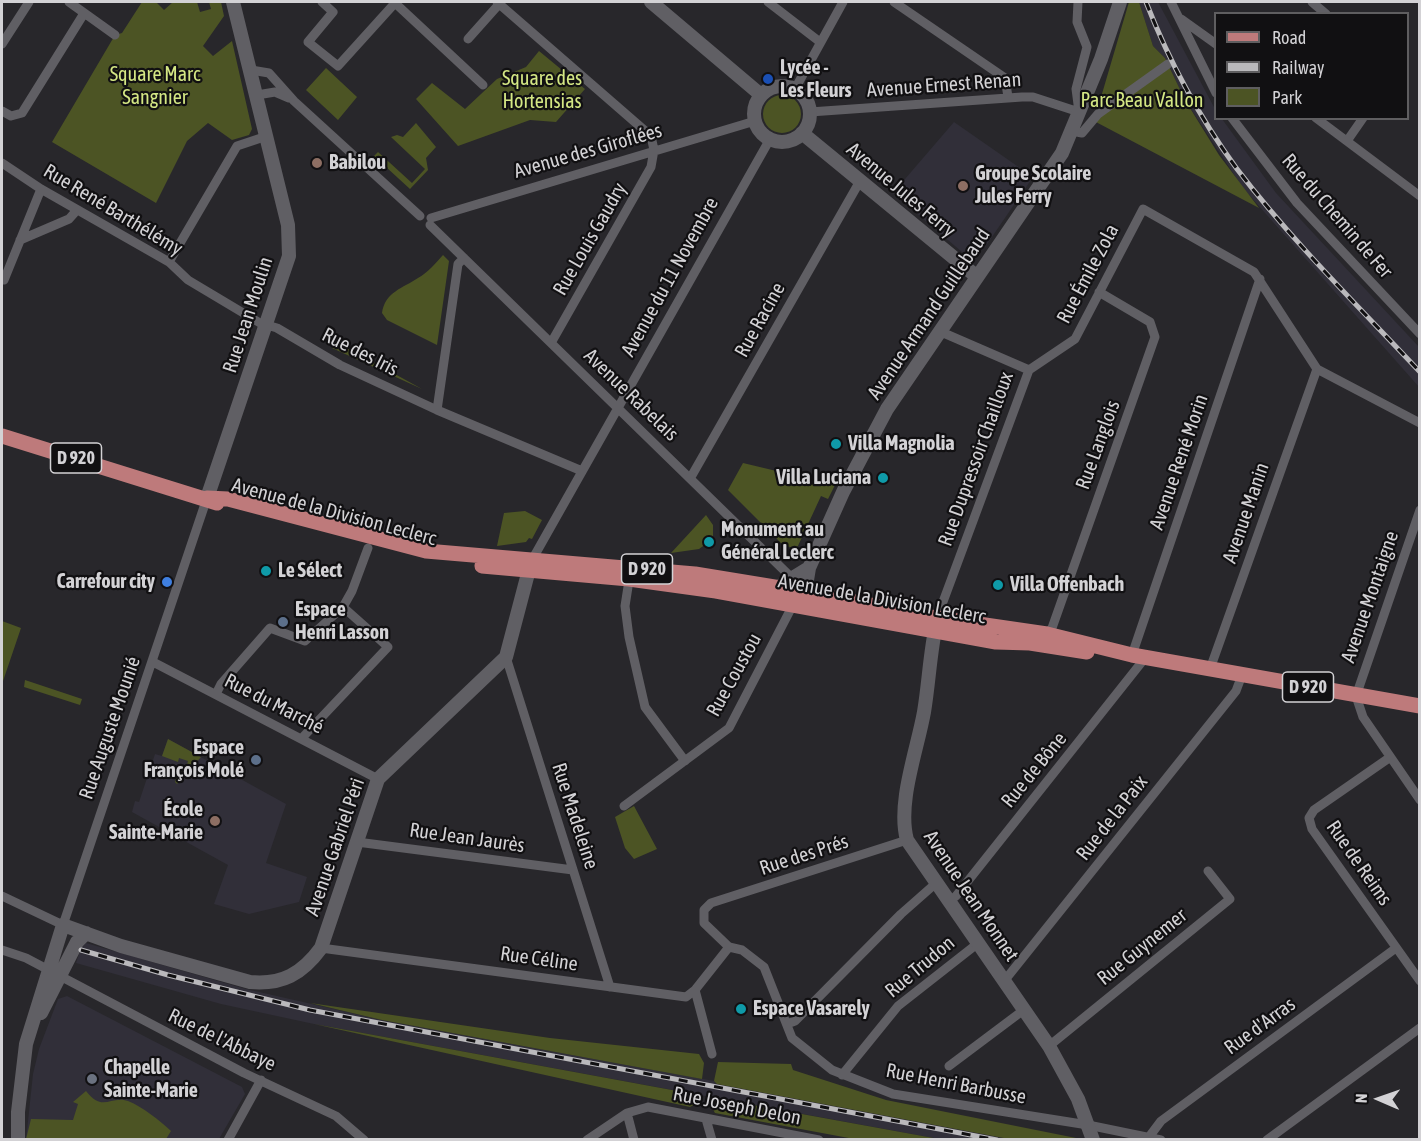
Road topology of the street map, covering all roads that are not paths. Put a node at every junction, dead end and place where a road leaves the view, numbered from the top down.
1 (29, 2) edge
2 (69, 2) edge
3 (233, 2) edge
4 (322, 2) edge
5 (394, 2) edge
6 (499, 2) edge
7 (651, 2) edge
8 (768, 2) edge
9 (843, 2) edge
10 (894, 2) edge
11 (1078, 2) edge
12 (1112, 2) edge
13 (1120, 2) edge
14 (1171, 2) edge
15 (1312, 2) edge
16 (1324, 12) edge
17 (83, 15) junction
18 (1179, 18) junction
19 (115, 35) dead end
20 (468, 39) dead end
21 (820, 42) junction
22 (1214, 43) edge
23 (2, 44) edge
24 (1168, 64) dead end
25 (251, 70) junction
26 (483, 85) dead end
27 (1088, 87) junction
28 (795, 88) junction
29 (1214, 91) edge
30 (257, 95) junction
31 (761, 95) junction
32 (1008, 98) junction
33 (294, 101) junction
34 (2, 111) edge
35 (810, 112) junction
36 (1079, 112) junction
37 (1234, 120) edge
38 (1319, 120) edge
39 (1362, 120) edge
40 (755, 121) junction
41 (1072, 131) junction
42 (802, 133) junction
43 (267, 136) junction
44 (770, 139) junction
45 (1347, 141) junction
46 (654, 150) junction
47 (3, 168) edge
48 (860, 181) junction
49 (41, 189) junction
50 (1419, 196) edge
51 (77, 210) junction
52 (430, 221) junction
53 (20, 240) junction
54 (464, 258) junction
55 (169, 262) junction
56 (976, 276) junction
57 (1260, 279) junction
58 (4, 280) dead end
59 (1099, 292) junction
60 (267, 324) junction
61 (939, 331) junction
62 (1419, 334) edge
63 (551, 343) junction
64 (1317, 369) junction
65 (1029, 370) junction
66 (618, 407) junction
67 (437, 410) junction
68 (1419, 423) edge
69 (2, 436) edge
70 (582, 471) junction
71 (691, 477) junction
72 (207, 498) junction
73 (1419, 510) edge
74 (368, 548) dead end
75 (530, 565) junction
76 (809, 568) junction
77 (630, 573) junction
78 (805, 592) junction
79 (787, 593) junction
80 (343, 607) junction
81 (936, 624) junction
82 (1047, 633) junction
83 (506, 657) junction
84 (1138, 657) junction
85 (153, 662) junction
86 (1210, 669) junction
87 (1242, 675) junction
88 (216, 694) junction
89 (1356, 696) junction
90 (1419, 706) edge
91 (302, 738) junction
92 (1389, 758) junction
93 (685, 761) junction
94 (378, 779) junction
95 (1419, 800) edge
96 (624, 806) dead end
97 (907, 840) junction
98 (357, 842) junction
99 (573, 870) junction
100 (1208, 871) dead end
101 (935, 884) junction
102 (2, 896) edge
103 (948, 902) junction
104 (711, 903) joint
105 (63, 925) junction
106 (86, 933) junction
107 (977, 944) junction
108 (729, 947) junction
109 (321, 948) junction
110 (1396, 948) junction
111 (2, 950) edge
112 (54, 974) junction
113 (1005, 980) junction
114 (1419, 981) edge
115 (610, 987) junction
116 (695, 990) junction
117 (1025, 1009) junction
118 (787, 1024) junction
119 (1419, 1028) edge
120 (1049, 1046) junction
121 (712, 1054) dead end
122 (949, 1066) dead end
123 (842, 1075) junction
124 (261, 1080) junction
125 (18, 1112) junction
126 (627, 1113) junction
127 (706, 1119) junction
128 (1088, 1125) junction
129 (1149, 1137) junction
130 (12, 1140) edge
131 (18, 1140) edge
132 (228, 1140) edge
133 (364, 1140) edge
134 (587, 1140) edge
135 (634, 1140) edge
136 (711, 1140) edge
137 (819, 1140) edge
138 (1093, 1140) edge
139 (1161, 1140) edge
140 (1267, 1140) edge

1 - 23 street
2 - 17 street
3 - 25 main road, Rue Jean Moulin
4 - 5 street
5 - 26 street
6 - 20 street
6 - 46 street
7 - 31 main road
8 - 21 street
9 - 21 street
10 - 32 street
11 - 36 street
12 - 27 main road, Avenue Armand Guillebaud
13 - 27 main road, Avenue Armand Guillebaud
14 - 18 street
15 - 16 street
17 - 19 street
17 - 34 street
18 - 22 street
18 - 29 street
21 - 28 street
24 - 41 street
25 - 30 main road, Rue Jean Moulin
25 - 33 street
27 - 36 main road, Avenue Armand Guillebaud
28 - 31 main road
28 - 35 main road
30 - 33 street
30 - 43 main road, Rue Jean Moulin
31 - 40 main road
32 - 35 street, Avenue Ernest Renan
32 - 36 street, Avenue Ernest Renan
33 - 52 street
35 - 42 main road
36 - 41 main road, Avenue Armand Guillebaud
37 - 62 street, Rue du Chemin de Fer
38 - 45 street
39 - 45 street
40 - 44 main road
40 - 46 street, Avenue des Giroflées
41 - 56 main road, Avenue Armand Guillebaud
42 - 44 main road
42 - 48 main road, Avenue Jules Ferry
43 - 55 street
43 - 60 main road, Rue Jean Moulin
44 - 66 street, Avenue du 11 Novembre
45 - 50 street
46 - 52 street, Avenue des Giroflées
46 - 63 street, Rue Louis Gaudry
47 - 49 street, Rue René Barthélémy
48 - 56 main road, Avenue Jules Ferry
48 - 71 street, Rue Racine
49 - 51 street, Rue René Barthélémy
49 - 53 street
51 - 53 street
51 - 55 street, Rue René Barthélémy
52 - 54 street, Avenue Rabelais
53 - 58 street
54 - 63 street, Avenue Rabelais
54 - 67 street
55 - 60 street, Rue René Barthélémy
56 - 61 main road, Avenue Armand Guillebaud
57 - 59 street, Rue Émile Zola
57 - 64 street
57 - 84 street, Avenue René Morin
59 - 65 street, Rue Émile Zola
59 - 82 street, Rue Langlois
60 - 67 street, Rue des Iris
60 - 72 main road, Rue Jean Moulin
61 - 65 street, Rue Dupressoir Chailloux
61 - 76 main road, Avenue Armand Guillebaud
63 - 66 street, Avenue Rabelais
64 - 68 street
64 - 86 street, Avenue Manin
65 - 81 street, Rue Dupressoir Chailloux
66 - 70 street, Avenue du 11 Novembre
66 - 71 street, Avenue Rabelais
67 - 70 street, Rue des Iris
69 - 72 main road, D 920
70 - 75 street, Avenue du 11 Novembre
71 - 79 street, Avenue Rabelais
72 - 75 main road, Avenue de la Division Leclerc / D 920
72 - 85 street, Rue Auguste Mounié
73 - 89 street, Avenue Montaigne
74 - 80 street
75 - 77 main road, Avenue de la Division Leclerc / D 920
75 - 83 main road
76 - 78 main road, Avenue Armand Guillebaud
76 - 79 main road
77 - 79 main road, Avenue de la Division Leclerc / D 920
77 - 93 street
78 - 79 main road, Avenue de la Division Leclerc / D 920
78 - 81 main road, Avenue de la Division Leclerc / D 920
79 - 81 main road, Avenue de la Division Leclerc / D 920
79 - 93 street, Rue Coustou
80 - 88 street
80 - 91 street
81 - 82 main road, Avenue de la Division Leclerc / D 920
81 - 84 main road, Avenue de la Division Leclerc / D 920
81 - 97 main road, Avenue Jean Monnet
82 - 84 main road, Avenue de la Division Leclerc / D 920
83 - 94 main road, Avenue Gabriel Péri
83 - 99 street, Rue Madeleine
84 - 86 main road, Avenue de la Division Leclerc / D 920
84 - 103 street, Rue de Bône
85 - 88 street, Rue du Marché
85 - 105 street, Rue Auguste Mounié
86 - 87 main road, Avenue de la Division Leclerc / D 920
87 - 89 main road, Avenue de la Division Leclerc / D 920
87 - 113 street, Rue de la Paix
88 - 91 street, Rue du Marché
89 - 90 main road, Avenue de la Division Leclerc / D 920
89 - 92 street
91 - 94 street, Rue du Marché
92 - 95 street
92 - 110 street, Rue de Reims
93 - 96 street, Rue Coustou
94 - 98 main road, Avenue Gabriel Péri
97 - 101 main road, Avenue Jean Monnet
97 - 104 street, Rue des Prés
98 - 99 street, Rue Jean Jaurès
98 - 109 main road, Avenue Gabriel Péri
99 - 115 street, Rue Madeleine
100 - 120 street, Rue Guynemer
101 - 103 main road, Avenue Jean Monnet
101 - 118 street
102 - 105 street
103 - 107 main road, Avenue Jean Monnet
104 - 108 street, Rue Henri Barbusse
105 - 106 main road, Avenue Gabriel Péri
105 - 112 main road, Rue Auguste Mounié
106 - 109 main road, Avenue Gabriel Péri
106 - 112 main road
107 - 113 main road, Avenue Jean Monnet
107 - 123 street, Rue Trudon
108 - 116 street
108 - 118 street, Rue Henri Barbusse
109 - 115 street, Rue Céline
110 - 114 street, Rue de Reims
110 - 129 street, Rue d'Arras
111 - 112 street, Rue de l'Abbaye
112 - 124 street, Rue de l'Abbaye
112 - 125 main road
113 - 117 main road, Avenue Jean Monnet
115 - 116 street, Rue Céline
116 - 121 street
117 - 120 main road, Avenue Jean Monnet
117 - 122 street
118 - 123 street, Rue Henri Barbusse
119 - 140 street
120 - 128 main road, Avenue Jean Monnet
123 - 128 street, Rue Henri Barbusse
124 - 132 street
124 - 133 street, Rue de l'Abbaye
125 - 130 main road
125 - 131 main road
126 - 127 street, Rue Joseph Delon
126 - 134 street
126 - 135 street
127 - 136 street
127 - 137 street, Rue Joseph Delon
128 - 129 street, Rue Henri Barbusse
128 - 138 main road, Avenue Jean Monnet
129 - 139 street, Rue Henri Barbusse

